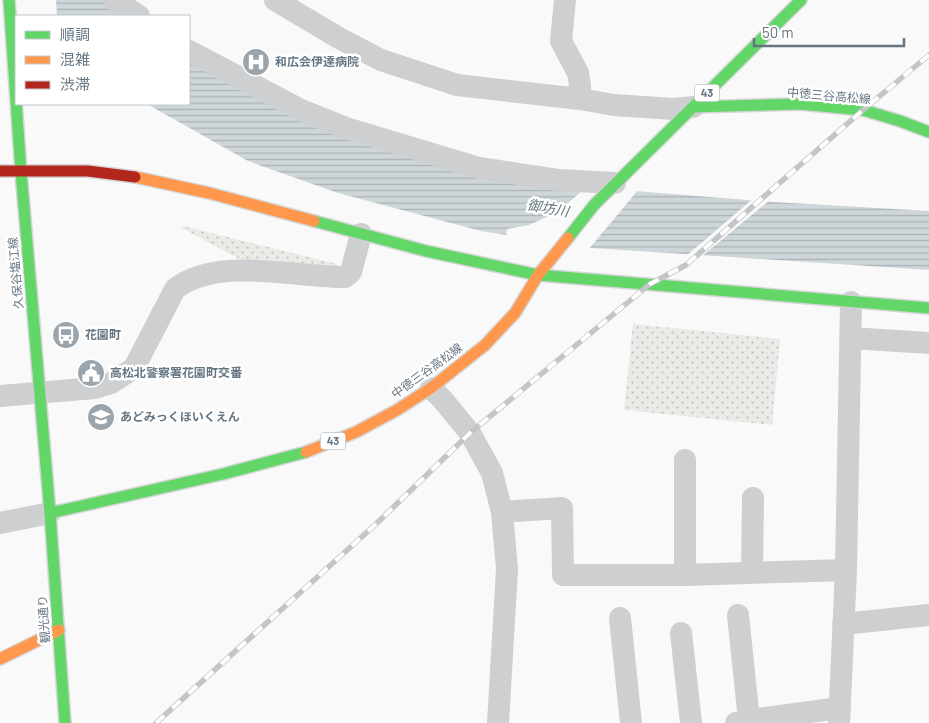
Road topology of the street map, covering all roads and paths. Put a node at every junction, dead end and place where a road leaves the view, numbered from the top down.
1 (9, 0) edge
2 (115, 0) edge
3 (275, 0) edge
4 (564, 0) edge
5 (801, 0) edge
6 (138, 15) edge
7 (190, 52) edge
8 (6, 60) edge
9 (580, 98) junction
10 (693, 107) junction
11 (929, 132) edge
12 (0, 172) edge
13 (21, 172) junction
14 (614, 184) junction
15 (361, 234) junction
16 (538, 275) junction
17 (851, 302) junction
18 (929, 308) edge
19 (850, 338) junction
20 (929, 343) edge
21 (432, 388) junction
22 (41, 394) junction
23 (0, 396) edge
24 (685, 460) dead end
25 (753, 498) dead end
26 (502, 512) junction
27 (50, 513) junction
28 (0, 523) edge
29 (846, 570) junction
30 (752, 573) junction
31 (685, 575) junction
32 (738, 615) dead end
33 (929, 615) edge
34 (620, 618) dead end
35 (843, 624) junction
36 (59, 630) junction
37 (681, 633) dead end
38 (0, 659) edge
39 (840, 716) edge
40 (743, 721) edge
41 (65, 723) edge
42 (498, 723) edge
43 (630, 723) edge
44 (691, 723) edge

1 - 8 main road, 久保谷塩江線
2 - 6 street
3 - 9 street
4 - 9 street
5 - 10 main road, 中徳三谷高松線 / 43
7 - 14 street
8 - 13 main road, 久保谷塩江線
9 - 10 street
10 - 11 main road, 中徳三谷高松線 / 43
10 - 14 main road, 中徳三谷高松線 / 43
12 - 13 main road
13 - 15 main road
13 - 22 main road, 久保谷塩江線
14 - 16 main road, 中徳三谷高松線 / 43
15 - 16 main road
15 - 22 street
16 - 17 main road
16 - 21 main road, 中徳三谷高松線 / 43
17 - 18 main road
17 - 19 street
19 - 20 street
19 - 29 street
21 - 26 street
21 - 27 main road, 中徳三谷高松線 / 43
22 - 23 street
22 - 27 main road, 久保谷塩江線
24 - 31 street
25 - 30 street
26 - 31 street
26 - 42 street
27 - 28 street
27 - 36 main road, 観光通り
29 - 30 street
29 - 35 street
30 - 31 street
32 - 40 street
33 - 35 street
34 - 43 street
35 - 39 street
36 - 38 main road
36 - 41 main road, 観光通り
37 - 44 street
39 - 40 street

